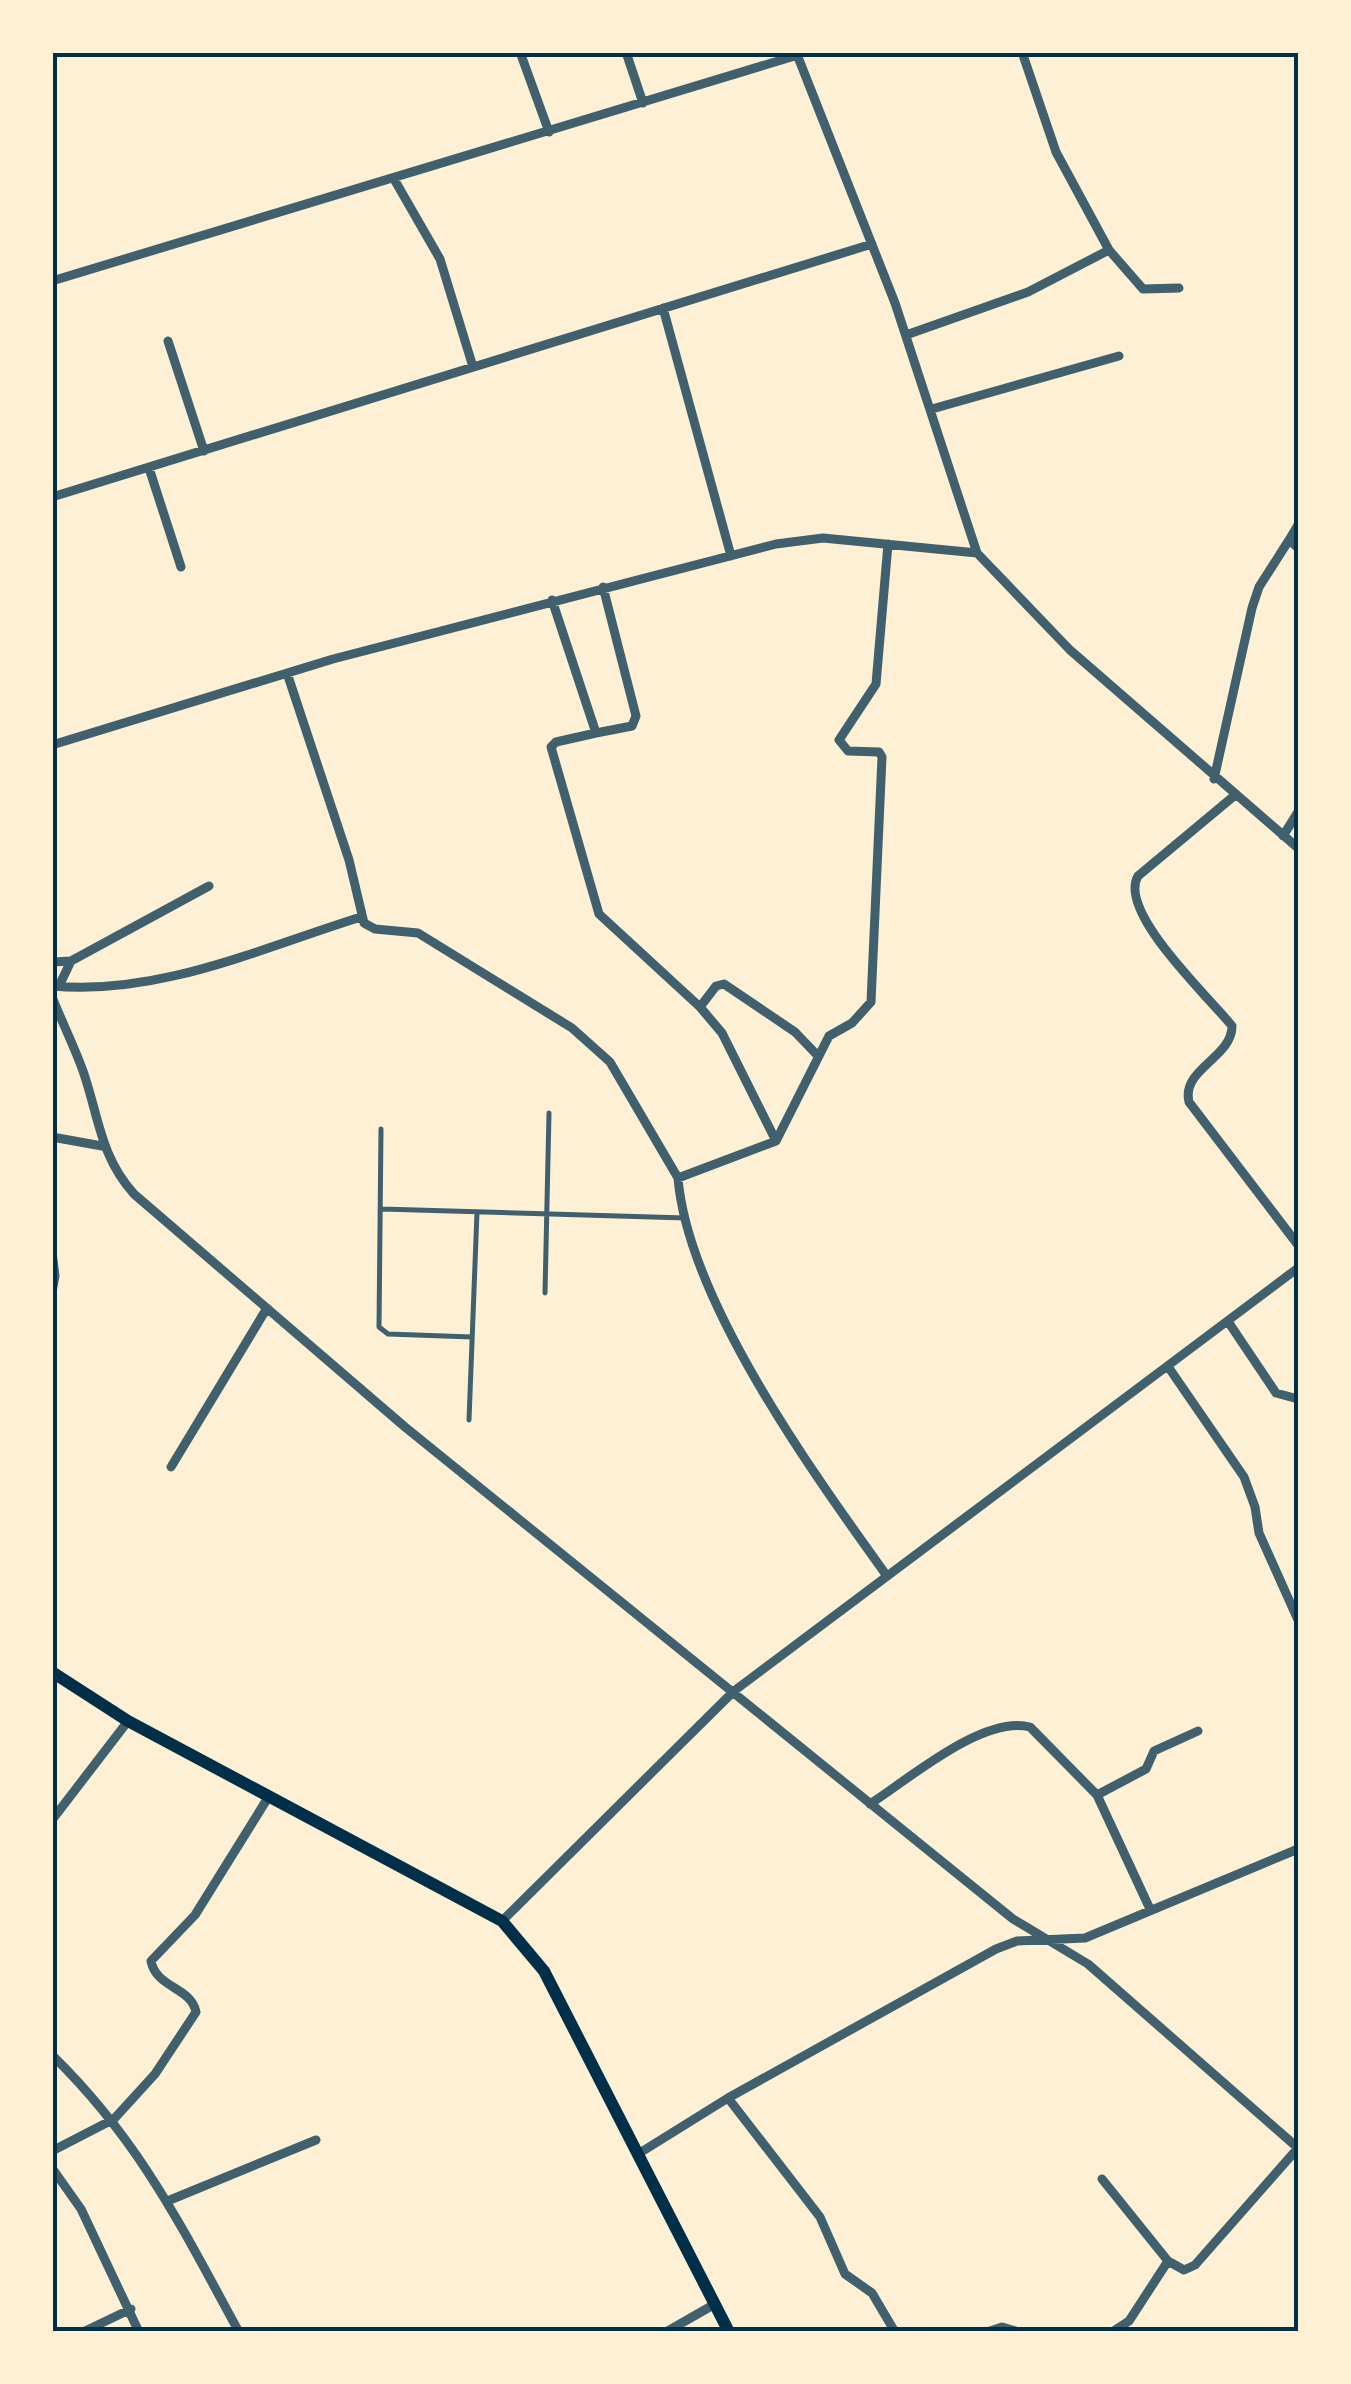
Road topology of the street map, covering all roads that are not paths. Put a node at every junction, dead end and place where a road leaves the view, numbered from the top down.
1 (520, 52) edge
2 (626, 52) edge
3 (1022, 52) edge
4 (797, 54) edge
5 (643, 103) junction
6 (549, 132) junction
7 (394, 179) junction
8 (872, 244) junction
9 (1109, 250) junction
10 (52, 282) edge
11 (1179, 288) dead end
12 (663, 308) junction
13 (906, 334) junction
14 (168, 341) dead end
15 (1119, 356) dead end
16 (473, 367) junction
17 (932, 409) junction
18 (204, 450) junction
19 (149, 468) junction
20 (52, 496) edge
21 (1298, 526) edge
22 (1288, 540) junction
23 (888, 544) junction
24 (1298, 548) edge
25 (977, 553) junction
26 (731, 556) junction
27 (181, 567) dead end
28 (603, 588) junction
29 (552, 600) junction
30 (286, 673) junction
31 (596, 733) junction
32 (52, 745) edge
33 (1214, 778) junction
34 (1234, 796) junction
35 (1298, 812) edge
36 (1283, 836) junction
37 (1298, 848) edge
38 (208, 886) dead end
39 (361, 916) junction
40 (52, 962) edge
41 (71, 962) junction
42 (56, 986) edge
43 (52, 997) edge
44 (700, 1007) junction
45 (818, 1056) junction
46 (549, 1113) dead end
47 (382, 1128) dead end
48 (52, 1137) edge
49 (776, 1140) junction
50 (102, 1146) junction
51 (678, 1178) junction
52 (382, 1209) junction
53 (477, 1212) junction
54 (549, 1214) junction
55 (686, 1218) junction
56 (52, 1244) edge
57 (1298, 1246) edge
58 (1298, 1268) edge
59 (545, 1293) dead end
60 (52, 1304) edge
61 (267, 1308) junction
62 (1229, 1324) junction
63 (472, 1337) junction
64 (1169, 1368) junction
65 (1298, 1399) edge
66 (470, 1420) dead end
67 (172, 1467) dead end
68 (888, 1576) junction
69 (1298, 1620) edge
70 (52, 1672) edge
71 (734, 1691) junction
72 (128, 1721) junction
73 (1198, 1731) dead end
74 (1098, 1795) junction
75 (269, 1796) junction
76 (870, 1804) junction
77 (52, 1820) edge
78 (1298, 1849) edge
79 (1150, 1909) junction
80 (502, 1921) junction
81 (1051, 1940) junction
82 (52, 2055) edge
83 (728, 2098) junction
84 (114, 2118) junction
85 (316, 2140) dead end
86 (1298, 2148) edge
87 (52, 2150) edge
88 (638, 2154) junction
89 (52, 2168) edge
90 (1102, 2179) dead end
91 (170, 2200) junction
92 (1168, 2262) junction
93 (716, 2304) junction
94 (130, 2309) junction
95 (83, 2332) edge
96 (139, 2332) edge
97 (239, 2332) edge
98 (666, 2332) edge
99 (728, 2332) edge
100 (895, 2332) edge
101 (987, 2332) edge
102 (1019, 2332) edge
103 (1112, 2332) edge

1 - 6 street
2 - 5 street
3 - 9 street
4 - 5 street
4 - 8 street
5 - 6 street
6 - 7 street
7 - 10 street
7 - 16 street
8 - 12 street
8 - 13 street
9 - 11 street
9 - 13 street
12 - 16 street
12 - 26 street
13 - 17 street
14 - 18 street
15 - 17 street
16 - 18 street
17 - 25 street
18 - 19 street
19 - 20 street
19 - 27 street
21 - 22 street
22 - 24 street
22 - 33 street
23 - 25 street
23 - 26 street
23 - 45 street
25 - 33 street
26 - 28 street
28 - 29 street
28 - 31 street
29 - 30 street
29 - 31 street
30 - 32 street
30 - 39 street
31 - 44 street
33 - 34 street
34 - 36 street
34 - 57 street
35 - 36 street
36 - 37 street
38 - 41 street
39 - 42 street
39 - 51 street
40 - 41 street
41 - 42 street
43 - 50 street
44 - 45 street
44 - 49 street
45 - 49 street
46 - 54 lane
47 - 52 lane
48 - 50 street
49 - 51 street
50 - 61 street
51 - 55 street
52 - 53 lane
52 - 63 lane
53 - 54 lane
53 - 63 lane
54 - 55 lane
54 - 59 lane
55 - 68 street
56 - 60 lane
58 - 62 street
61 - 67 street
61 - 71 street
62 - 64 street
62 - 65 street
63 - 66 lane
64 - 68 street
64 - 69 street
68 - 71 street
70 - 72 main road
71 - 76 street
71 - 80 street
72 - 75 main road
72 - 77 street
73 - 74 street
74 - 76 street
74 - 79 street
75 - 80 main road
75 - 84 street
76 - 81 street
78 - 79 street
79 - 81 street
80 - 88 main road
81 - 83 street
81 - 86 street
82 - 84 street
83 - 88 street
83 - 100 street
84 - 87 street
84 - 91 street
85 - 91 street
86 - 92 street
88 - 93 main road
89 - 94 street
90 - 92 street
91 - 97 street
92 - 103 street
93 - 98 street
93 - 99 main road
94 - 95 street
94 - 96 street
101 - 102 street

